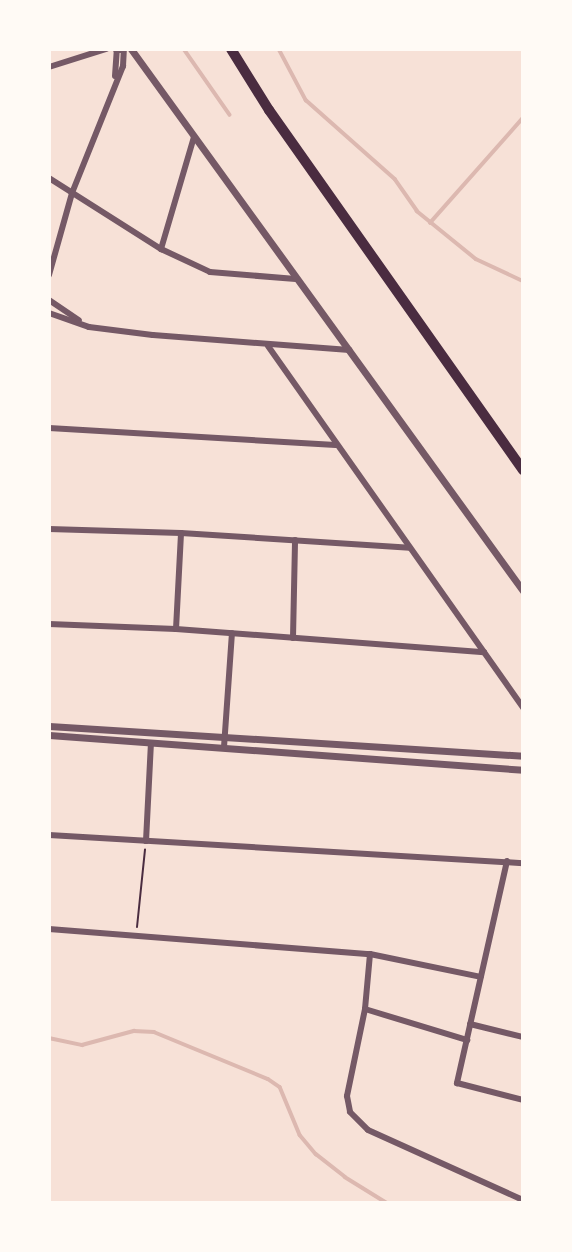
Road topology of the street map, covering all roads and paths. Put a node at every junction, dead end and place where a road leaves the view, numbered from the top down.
1 (99, 49) edge
2 (106, 49) edge
3 (120, 49) edge
4 (131, 49) edge
5 (231, 49) edge
6 (91, 55) junction
7 (49, 67) edge
8 (194, 137) junction
9 (49, 178) edge
10 (72, 193) junction
11 (161, 249) junction
12 (49, 275) edge
13 (296, 279) junction
14 (49, 303) edge
15 (49, 313) edge
16 (89, 327) junction
17 (268, 346) junction
18 (349, 350) junction
19 (49, 428) edge
20 (335, 444) junction
21 (523, 470) edge
22 (49, 529) edge
23 (181, 533) junction
24 (295, 540) junction
25 (410, 548) junction
26 (513, 577) junction
27 (523, 581) edge
28 (523, 591) edge
29 (49, 624) edge
30 (176, 629) junction
31 (232, 633) junction
32 (293, 638) junction
33 (484, 652) junction
34 (523, 708) edge
35 (49, 726) edge
36 (49, 735) edge
37 (224, 735) junction
38 (151, 743) junction
39 (224, 747) junction
40 (523, 756) edge
41 (523, 770) edge
42 (49, 835) edge
43 (146, 841) junction
44 (507, 861) junction
45 (523, 863) edge
46 (49, 929) edge
47 (137, 935) junction
48 (370, 954) junction
49 (481, 977) junction
50 (365, 1009) junction
51 (470, 1024) junction
52 (523, 1037) edge
53 (467, 1040) junction
54 (523, 1100) edge
55 (523, 1200) edge

1 - 6 street
2 - 6 street
3 - 10 street
4 - 8 street
5 - 21 main road
6 - 7 street
8 - 11 street
8 - 13 street
9 - 10 street
10 - 11 street
10 - 12 street
11 - 13 street
13 - 18 street
14 - 16 street
15 - 16 street
16 - 17 street
17 - 18 street
17 - 20 street
18 - 26 street
19 - 20 street
20 - 25 street
22 - 23 street
23 - 24 street
23 - 30 street
24 - 25 street
24 - 32 street
25 - 33 street
26 - 27 street
26 - 28 street
29 - 30 street
30 - 31 street
31 - 32 street
31 - 37 street
32 - 33 street
33 - 34 street
35 - 37 street
36 - 38 street
37 - 39 street
37 - 40 street
38 - 39 street
38 - 43 street
39 - 41 street
42 - 43 street
43 - 44 street
43 - 47 path
44 - 45 street
44 - 49 street
46 - 47 street
47 - 48 street
48 - 49 street
48 - 50 street
49 - 51 street
50 - 53 street
50 - 55 street
51 - 52 street
51 - 53 street
53 - 54 street

